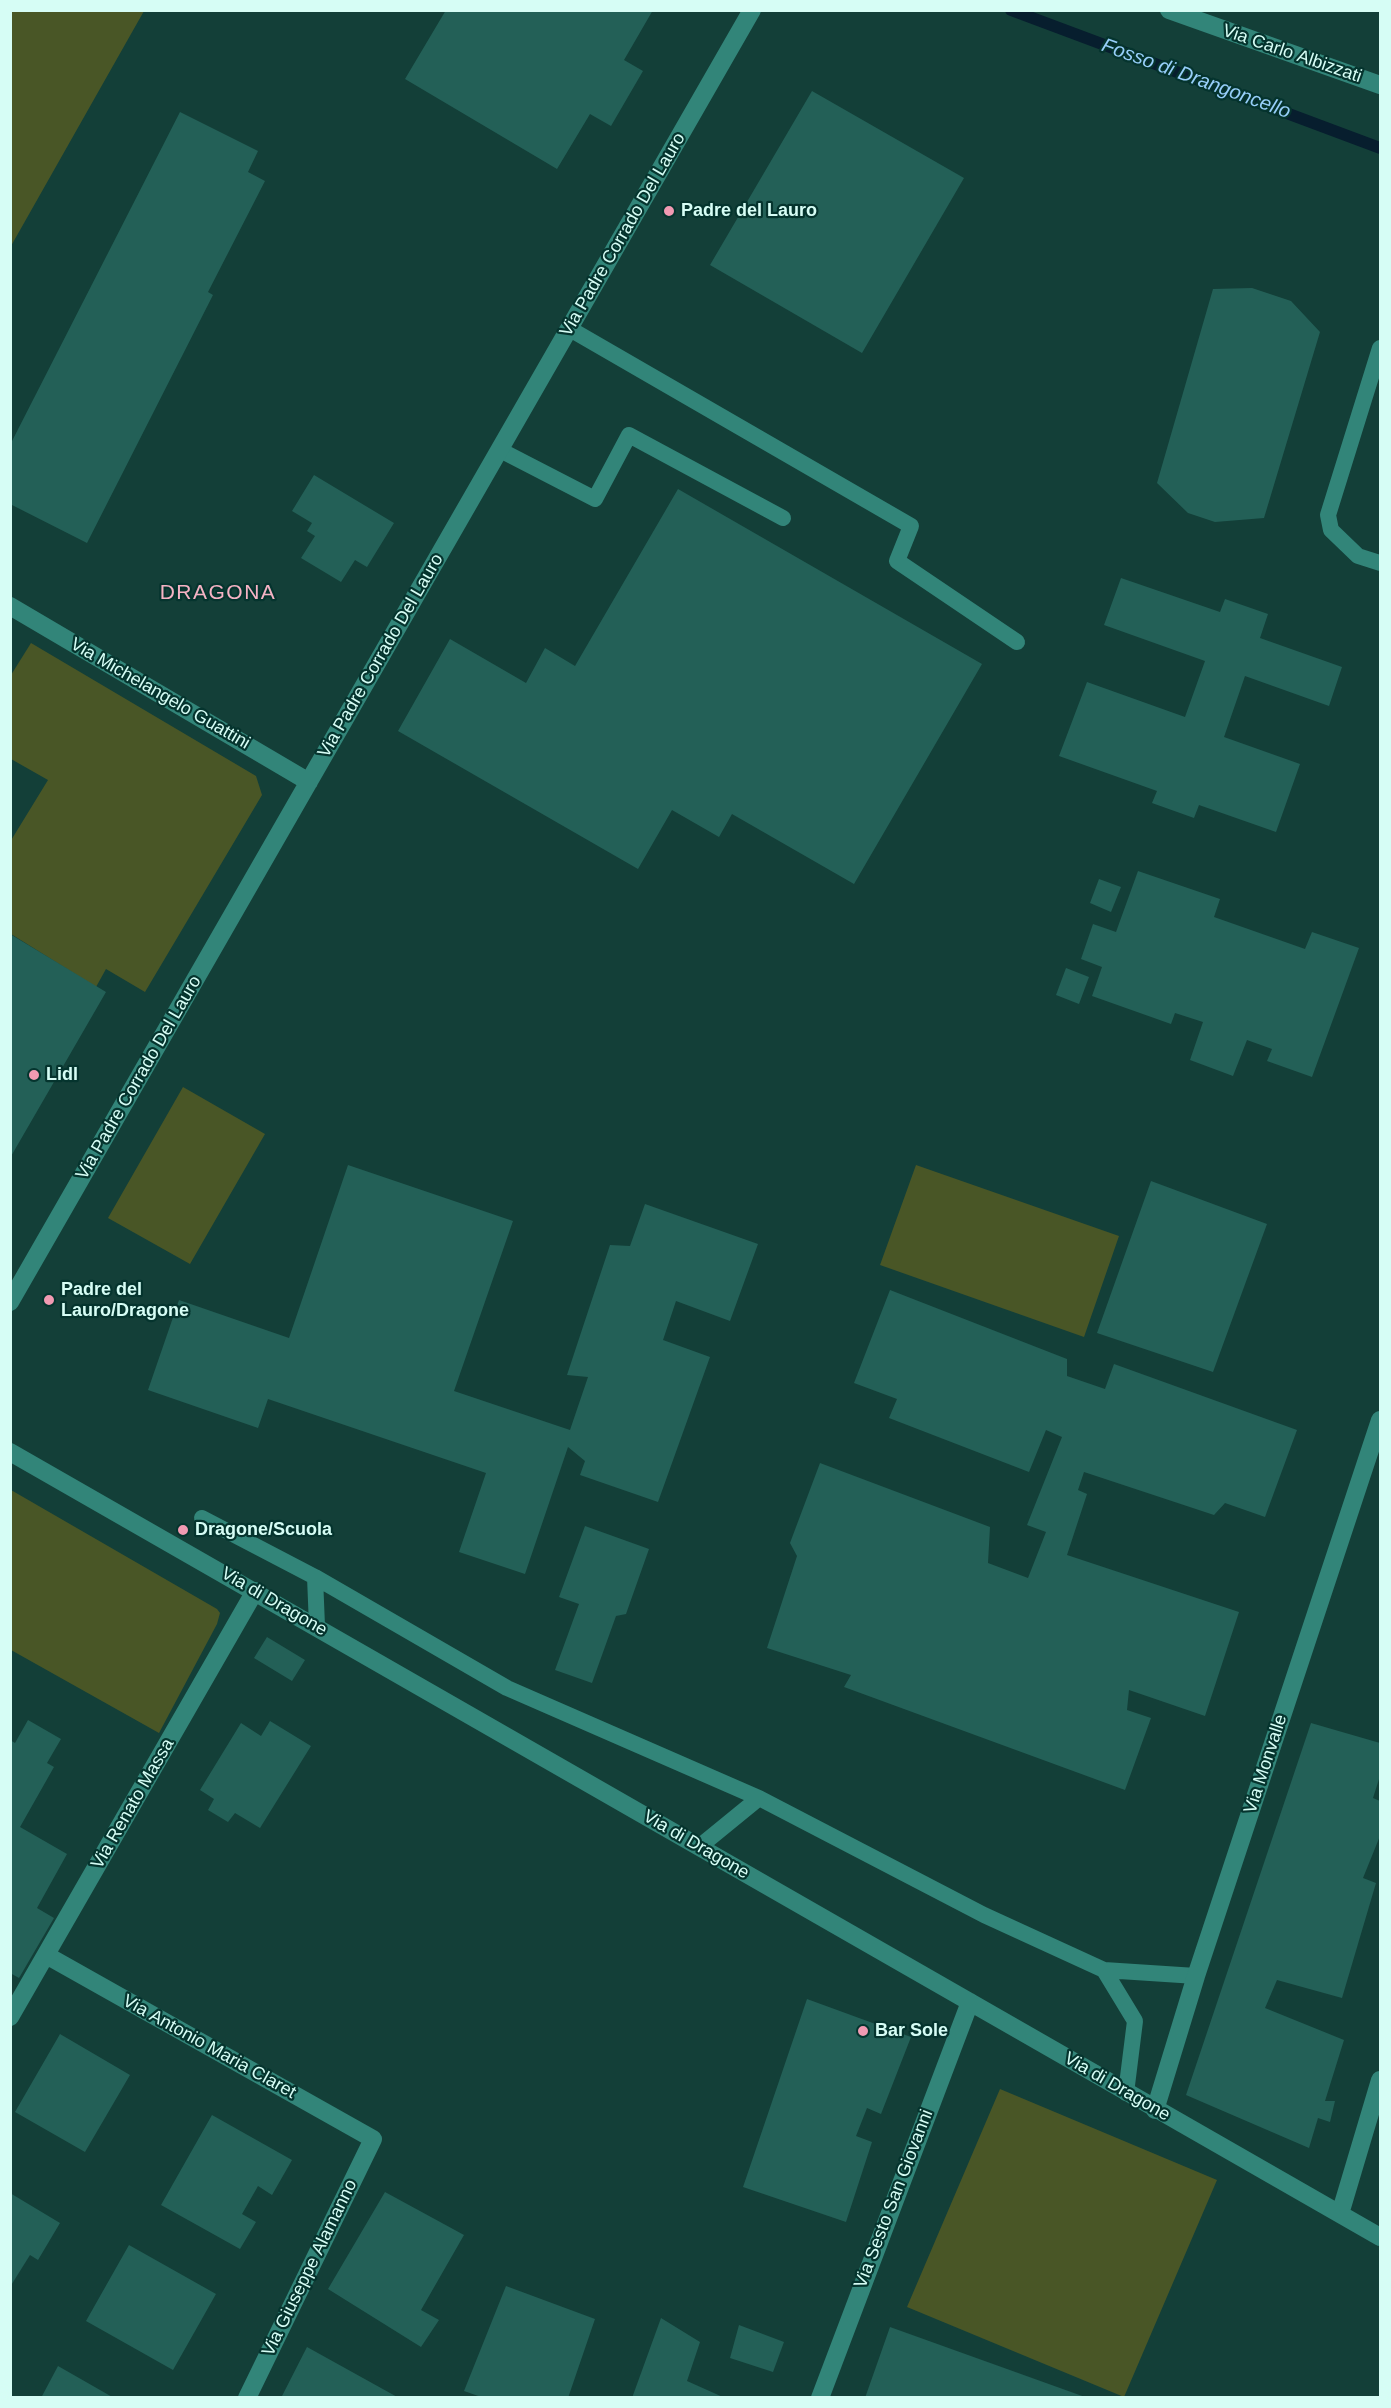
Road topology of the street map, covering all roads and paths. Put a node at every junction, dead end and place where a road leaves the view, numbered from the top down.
1 (752, 10) edge
2 (1169, 10) edge
3 (1380, 85) edge
4 (570, 329) junction
5 (1380, 348) edge
6 (500, 450) junction
7 (783, 518) dead end
8 (1380, 563) edge
9 (10, 606) edge
10 (1017, 642) dead end
11 (309, 782) junction
12 (10, 1302) edge
13 (1380, 1420) edge
14 (10, 1452) edge
15 (202, 1518) dead end
16 (315, 1578) junction
17 (255, 1591) junction
18 (316, 1626) junction
19 (759, 1798) junction
20 (699, 1847) junction
21 (46, 1955) junction
22 (1104, 1970) junction
23 (1196, 1976) junction
24 (970, 2002) junction
25 (10, 2017) edge
26 (1380, 2080) edge
27 (1126, 2093) junction
28 (1155, 2110) junction
29 (373, 2139) joint
30 (1340, 2214) junction
31 (1380, 2237) edge
32 (247, 2397) edge
33 (820, 2397) edge

1 - 4 street, Via Padre Corrado Del Lauro
2 - 3 street, Via Carlo Albizzati
4 - 6 street, Via Padre Corrado Del Lauro
4 - 10 lane
5 - 8 lane
6 - 7 lane
6 - 11 street, Via Padre Corrado Del Lauro
9 - 11 street, Via Michelangelo Guattini
11 - 12 street, Via Padre Corrado Del Lauro
13 - 23 street, Via Monvalle
14 - 17 street, Via di Dragone
15 - 16 lane
16 - 18 lane
16 - 19 lane
17 - 18 street, Via di Dragone
17 - 21 street, Via Renato Massa
18 - 20 street, Via di Dragone
19 - 20 lane
19 - 22 lane
20 - 24 street, Via di Dragone
21 - 25 street, Via Renato Massa
21 - 29 street, Via Antonio Maria Claret
22 - 23 lane
22 - 27 lane
23 - 28 street, Via Monvalle
24 - 27 street, Via di Dragone
24 - 33 street, Via Sesto San Giovanni
26 - 30 street
27 - 28 street, Via di Dragone
28 - 30 street, Via di Dragone
29 - 32 street, Via Giuseppe Alamanno
30 - 31 street, Via di Dragone

